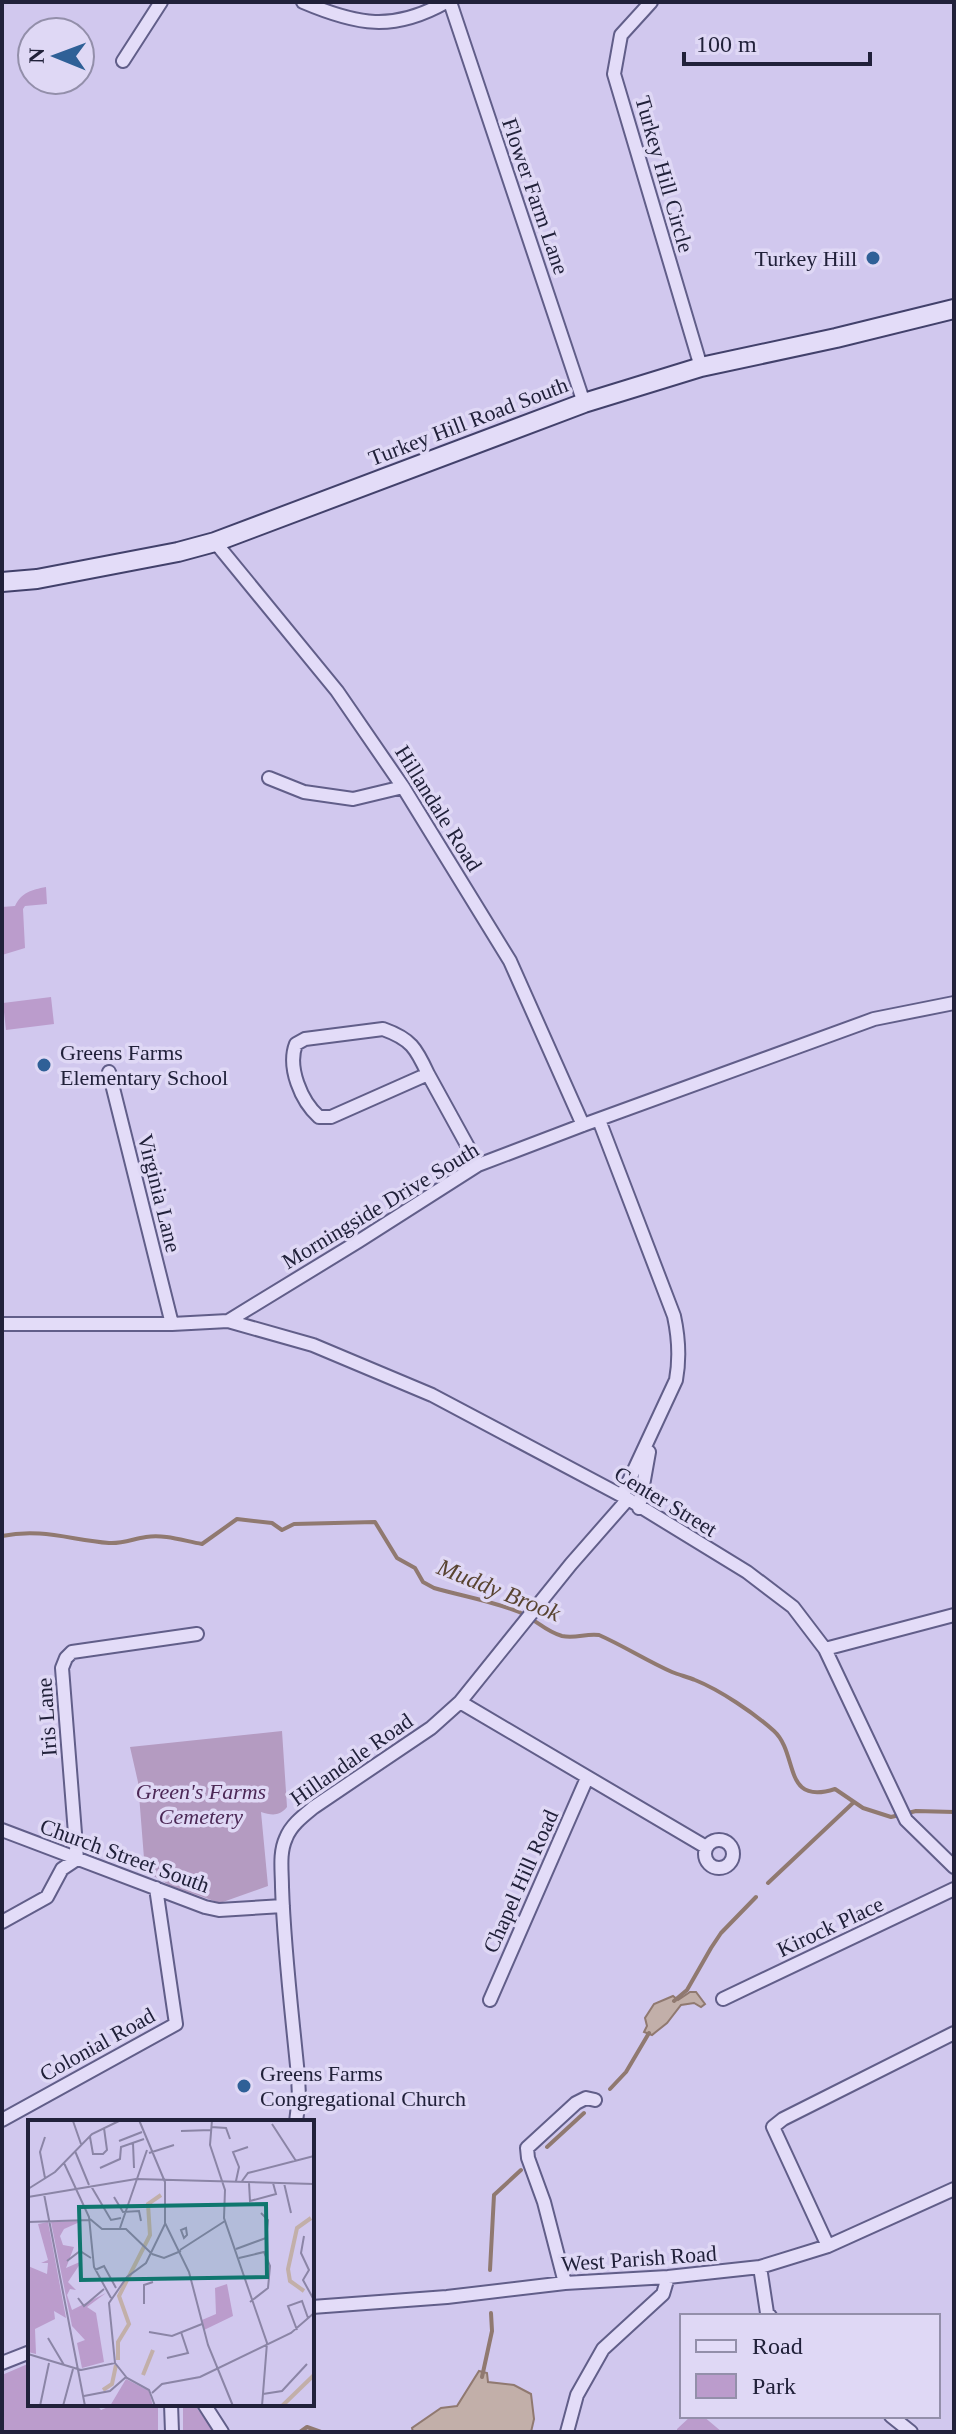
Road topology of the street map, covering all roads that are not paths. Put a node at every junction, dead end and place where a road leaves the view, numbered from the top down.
1 (161, 2) edge
2 (303, 2) edge
3 (448, 2) edge
4 (651, 2) edge
5 (123, 61) dead end
6 (954, 309) edge
7 (701, 367) junction
8 (584, 403) junction
9 (215, 542) junction
10 (2, 582) edge
11 (269, 778) dead end
12 (403, 787) junction
13 (954, 1003) edge
14 (109, 1072) dead end
15 (428, 1074) junction
16 (599, 1120) junction
17 (583, 1125) junction
18 (478, 1165) junction
19 (228, 1321) junction
20 (2, 1324) edge
21 (172, 1324) junction
22 (651, 1439) junction
23 (625, 1498) junction
24 (639, 1508) junction
25 (954, 1615) edge
26 (197, 1634) dead end
27 (825, 1649) junction
28 (460, 1702) junction
29 (587, 1778) junction
30 (2, 1830) edge
31 (706, 1847) dead end
32 (77, 1859) junction
33 (954, 1867) edge
34 (156, 1888) junction
35 (954, 1889) edge
36 (283, 1906) junction
37 (2, 1922) edge
38 (723, 1999) dead end
39 (490, 2000) dead end
40 (954, 2033) edge
41 (595, 2100) dead end
42 (2, 2120) edge
43 (296, 2120) edge
44 (954, 2189) edge
45 (828, 2246) junction
46 (760, 2267) junction
47 (668, 2277) junction
48 (565, 2283) junction
49 (314, 2307) edge
50 (768, 2314) edge
51 (28, 2353) edge
52 (2, 2363) edge
53 (171, 2406) edge
54 (205, 2406) edge
55 (894, 2418) edge
56 (172, 2432) edge
57 (222, 2432) edge
58 (567, 2432) edge
59 (911, 2432) edge

1 - 5 street
2 - 3 street
3 - 8 street, Flower Farm Lane
4 - 7 street, Turkey Hill Circle
6 - 7 street, Turkey Hill Road South
7 - 8 street, Turkey Hill Road South
8 - 9 street, Turkey Hill Road South
9 - 10 street, Turkey Hill Road South
9 - 12 street, Hillandale Road
11 - 12 street
12 - 17 street, Hillandale Road
13 - 16 street, Morningside Drive South
14 - 21 street, Virginia Lane
15 - 15 street
15 - 18 street
16 - 17 street, Morningside Drive South
16 - 22 street, Hillandale Road
17 - 18 street, Morningside Drive South
18 - 19 street, Morningside Drive South
19 - 21 street, Morningside Drive South
19 - 23 street, Center Street
20 - 21 street, Morningside Drive South
22 - 23 street, Hillandale Road
22 - 24 street, Hillandale Road
23 - 24 street, Center Street
23 - 28 street, Hillandale Road
24 - 27 street, Center Street
25 - 27 street
26 - 32 street, Iris Lane
27 - 33 street, Center Street
28 - 29 street
28 - 36 street, Hillandale Road
29 - 31 street
29 - 39 street, Chapel Hill Road
30 - 32 street, Church Street South
32 - 34 street, Church Street South
32 - 37 street
34 - 36 street, Church Street South
34 - 42 street, Colonial Road
35 - 38 street, Kirock Place
36 - 43 street, Hillandale Road
40 - 45 street
41 - 48 street
44 - 45 street, West Parish Road
45 - 46 street, West Parish Road
46 - 47 street, West Parish Road
46 - 50 street
47 - 48 street, West Parish Road
47 - 58 street
48 - 49 street, West Parish Road
51 - 52 street
53 - 56 street
54 - 57 street
55 - 59 street

